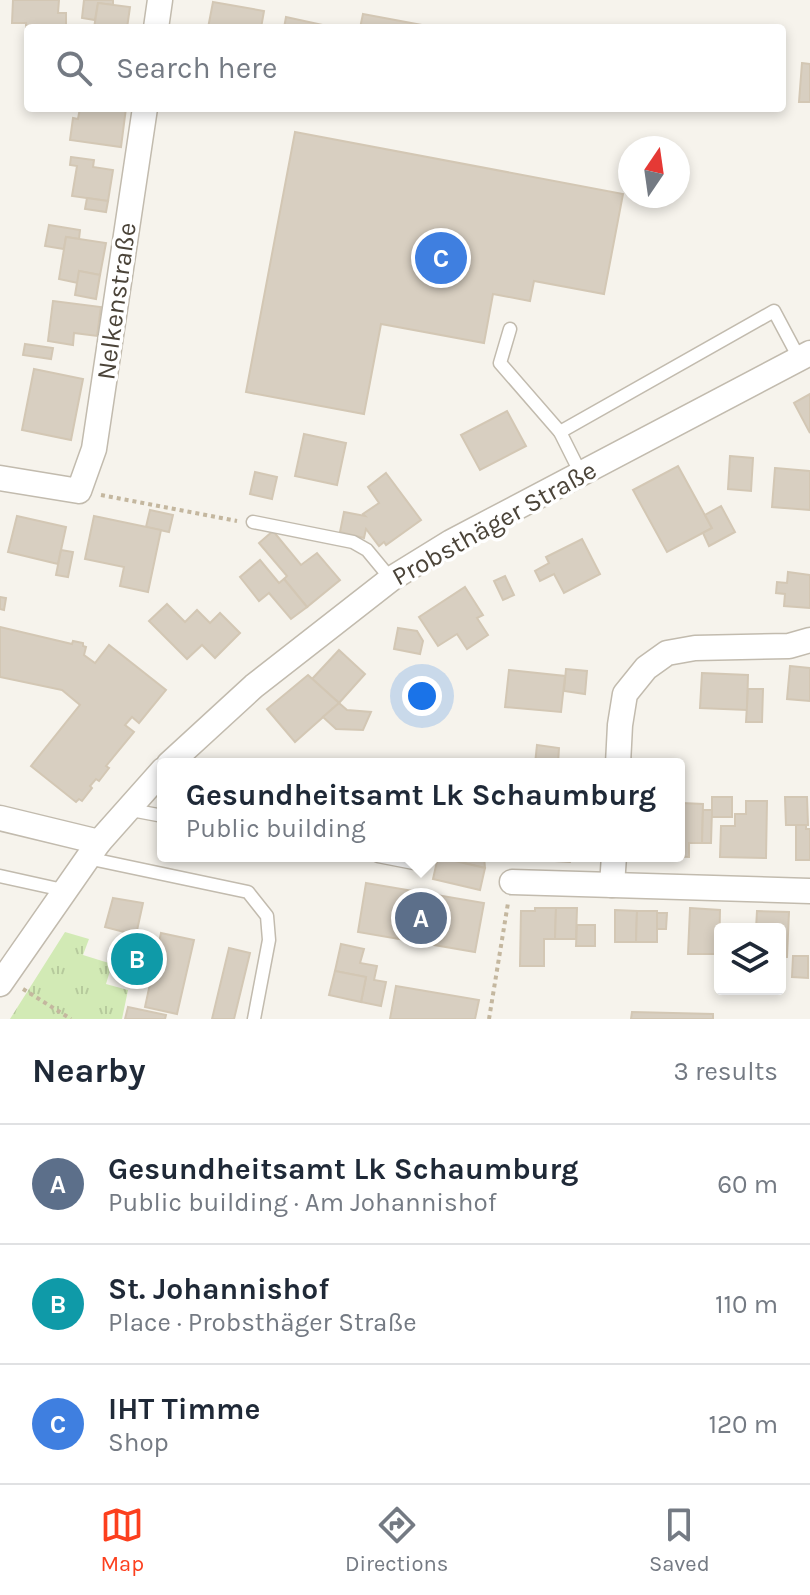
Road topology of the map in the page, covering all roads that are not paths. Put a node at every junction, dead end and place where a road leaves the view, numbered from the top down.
1 (160, 0) edge
2 (157, 24) edge
3 (144, 112) edge
4 (510, 329) dead end
5 (805, 355) edge
6 (560, 432) junction
7 (581, 474) junction
8 (0, 478) edge
9 (253, 522) road end
10 (391, 579) junction
11 (810, 640) edge
12 (176, 758) edge
13 (618, 758) edge
14 (157, 776) edge
15 (126, 809) junction
16 (157, 815) edge
17 (0, 818) edge
18 (93, 850) junction
19 (409, 862) edge
20 (614, 862) edge
21 (419, 864) dead end
22 (0, 876) edge
23 (512, 882) road end
24 (612, 885) junction
25 (63, 890) junction
26 (810, 891) edge
27 (2, 980) edge
28 (254, 1019) edge

1 - 2 street
3 - 8 street, Nelkenstraße
4 - 6 lane
5 - 6 lane
5 - 7 street, Probsthäger Straße
6 - 7 lane
7 - 10 street, Probsthäger Straße
9 - 10 lane
10 - 12 street, Probsthäger Straße
11 - 13 street
14 - 15 street
15 - 16 lane
15 - 18 street
17 - 18 street
18 - 25 street
18 - 28 lane
19 - 21 lane
20 - 24 street
22 - 25 lane
23 - 24 street
24 - 26 street
25 - 27 street

